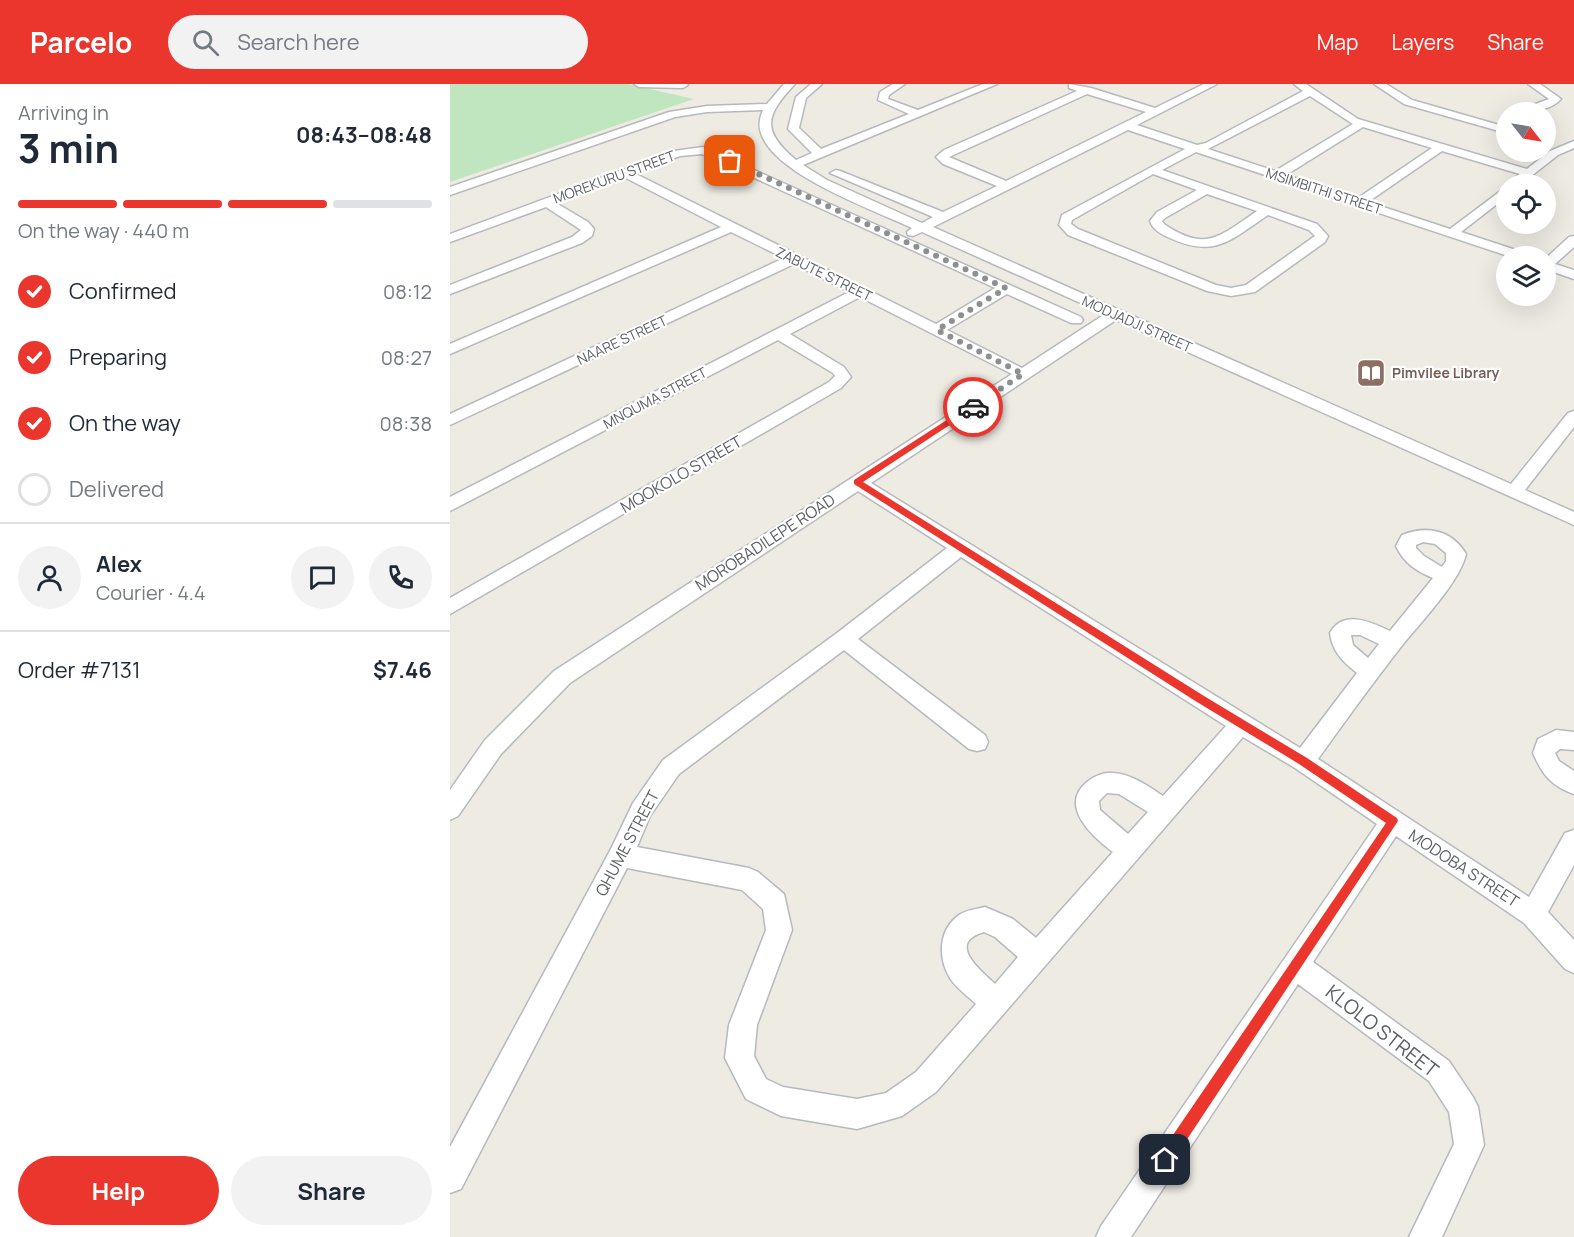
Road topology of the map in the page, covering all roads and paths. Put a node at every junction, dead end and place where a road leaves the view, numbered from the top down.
1 (639, 84) edge
2 (790, 84) edge
3 (817, 84) edge
4 (900, 84) edge
5 (992, 84) edge
6 (1068, 84) edge
7 (1212, 84) edge
8 (1379, 84) edge
9 (1533, 84) edge
10 (683, 85) edge
11 (1304, 88) edge
12 (1087, 90) junction
13 (1552, 102) edge
14 (770, 107) junction
15 (1155, 112) junction
16 (918, 114) junction
17 (1496, 121) edge
18 (1362, 124) junction
19 (1486, 124) junction
20 (1128, 126) junction
21 (1496, 127) edge
22 (1570, 146) edge
23 (1440, 147) junction
24 (1195, 148) junction
25 (820, 154) junction
26 (795, 164) junction
27 (1152, 170) junction
28 (625, 173) junction
29 (836, 173) dead end
30 (1528, 173) joint
31 (1277, 175) junction
32 (1007, 186) junction
33 (1205, 190) junction
34 (450, 191) edge
35 (1496, 199) edge
36 (547, 202) junction
37 (1360, 202) junction
38 (1266, 211) junction
39 (944, 217) junction
40 (731, 227) junction
41 (922, 228) junction
42 (453, 234) edge
43 (1451, 234) junction
44 (899, 239) junction
45 (1574, 240) edge
46 (1496, 248) edge
47 (1556, 256) edge
48 (793, 259) junction
49 (1556, 268) edge
50 (1574, 274) edge
51 (1006, 288) junction
52 (450, 290) edge
53 (859, 292) junction
54 (1115, 314) junction
55 (1076, 320) dead end
56 (937, 330) junction
57 (779, 334) junction
58 (450, 349) edge
59 (1023, 374) junction
60 (1574, 416) edge
61 (450, 420) edge
62 (1462, 470) junction
63 (1528, 471) junction
64 (857, 482) junction
65 (1514, 492) junction
66 (450, 505) edge
67 (1574, 519) edge
68 (960, 548) junction
69 (1446, 576) dead end
70 (450, 607) edge
71 (844, 639) junction
72 (1393, 642) junction
73 (1370, 671) junction
74 (1241, 724) junction
75 (1574, 741) edge
76 (977, 742) dead end
77 (1303, 761) junction
78 (1574, 784) edge
79 (450, 809) edge
80 (1166, 811) junction
81 (1393, 821) junction
82 (1574, 841) edge
83 (1131, 850) junction
84 (621, 855) junction
85 (1533, 914) junction
86 (1038, 956) junction
87 (1574, 960) edge
88 (1296, 966) junction
89 (995, 1004) junction
90 (450, 1178) edge
91 (1112, 1237) edge
92 (1425, 1237) edge

1 - 10 street
2 - 14 street
3 - 25 street
4 - 16 street
5 - 16 street
6 - 12 street
7 - 15 street
8 - 19 street
9 - 13 street
11 - 18 street
11 - 24 street
12 - 15 street
12 - 32 street
14 - 26 street, MODJADJI STREET
14 - 34 street
15 - 20 street
16 - 25 street
17 - 19 street
18 - 23 street
18 - 31 street
19 - 21 street
20 - 24 street, MSIMBITHI STREET
20 - 32 street
22 - 30 street
23 - 30 street
23 - 37 street
24 - 27 street
24 - 31 street, MSIMBITHI STREET
25 - 26 street
26 - 41 street, MODJADJI STREET
27 - 33 street
27 - 38 street
28 - 36 street, MOREKURU STREET
28 - 40 street, ZABUTE STREET
28 - 44 street, MOREKURU STREET
29 - 39 street
31 - 37 street, MSIMBITHI STREET
32 - 39 street
33 - 38 street
33 - 38 street
35 - 43 street
36 - 42 street, MOREKURU STREET
36 - 52 street
37 - 43 street, MSIMBITHI STREET
39 - 41 street
40 - 48 street, ZABUTE STREET
40 - 58 street
41 - 44 street
41 - 54 street, MODJADJI STREET
43 - 46 street, MSIMBITHI STREET
44 - 51 street, MOREKURU STREET
45 - 47 street
48 - 53 street, ZABUTE STREET
48 - 61 street, NAARE STREET
49 - 50 street
51 - 55 street, MOREKURU STREET
51 - 56 street
53 - 56 street, ZABUTE STREET
53 - 57 street, MNQUMA STREET
54 - 59 street, MOROBADILEPE ROAD
54 - 62 street, MODJADJI STREET
56 - 59 street, ZABUTE STREET
57 - 66 street, MNQUMA STREET
57 - 70 street, MQOKOLO STREET
59 - 64 street, MOROBADILEPE ROAD
60 - 63 street
62 - 63 street
62 - 65 street, MODJADJI STREET
63 - 65 street
64 - 68 street, MODOBA STREET
64 - 79 street, MOROBADILEPE ROAD
65 - 67 street, MODJADJI STREET
68 - 71 street, QHUME STREET
68 - 74 street, MODOBA STREET
69 - 72 street
71 - 76 street
71 - 84 street, QHUME STREET
72 - 73 street
72 - 73 street
73 - 77 street
74 - 77 street, MODOBA STREET
74 - 80 street
75 - 78 street
77 - 81 street, MODOBA STREET
80 - 83 street
80 - 83 street
81 - 85 street, MODOBA STREET
81 - 88 street
82 - 85 street
83 - 86 street
84 - 89 street
84 - 90 street, QHUME STREET
85 - 87 street, MODOBA STREET
86 - 89 street
86 - 89 street
88 - 91 street
88 - 92 street, KLOLO STREET

